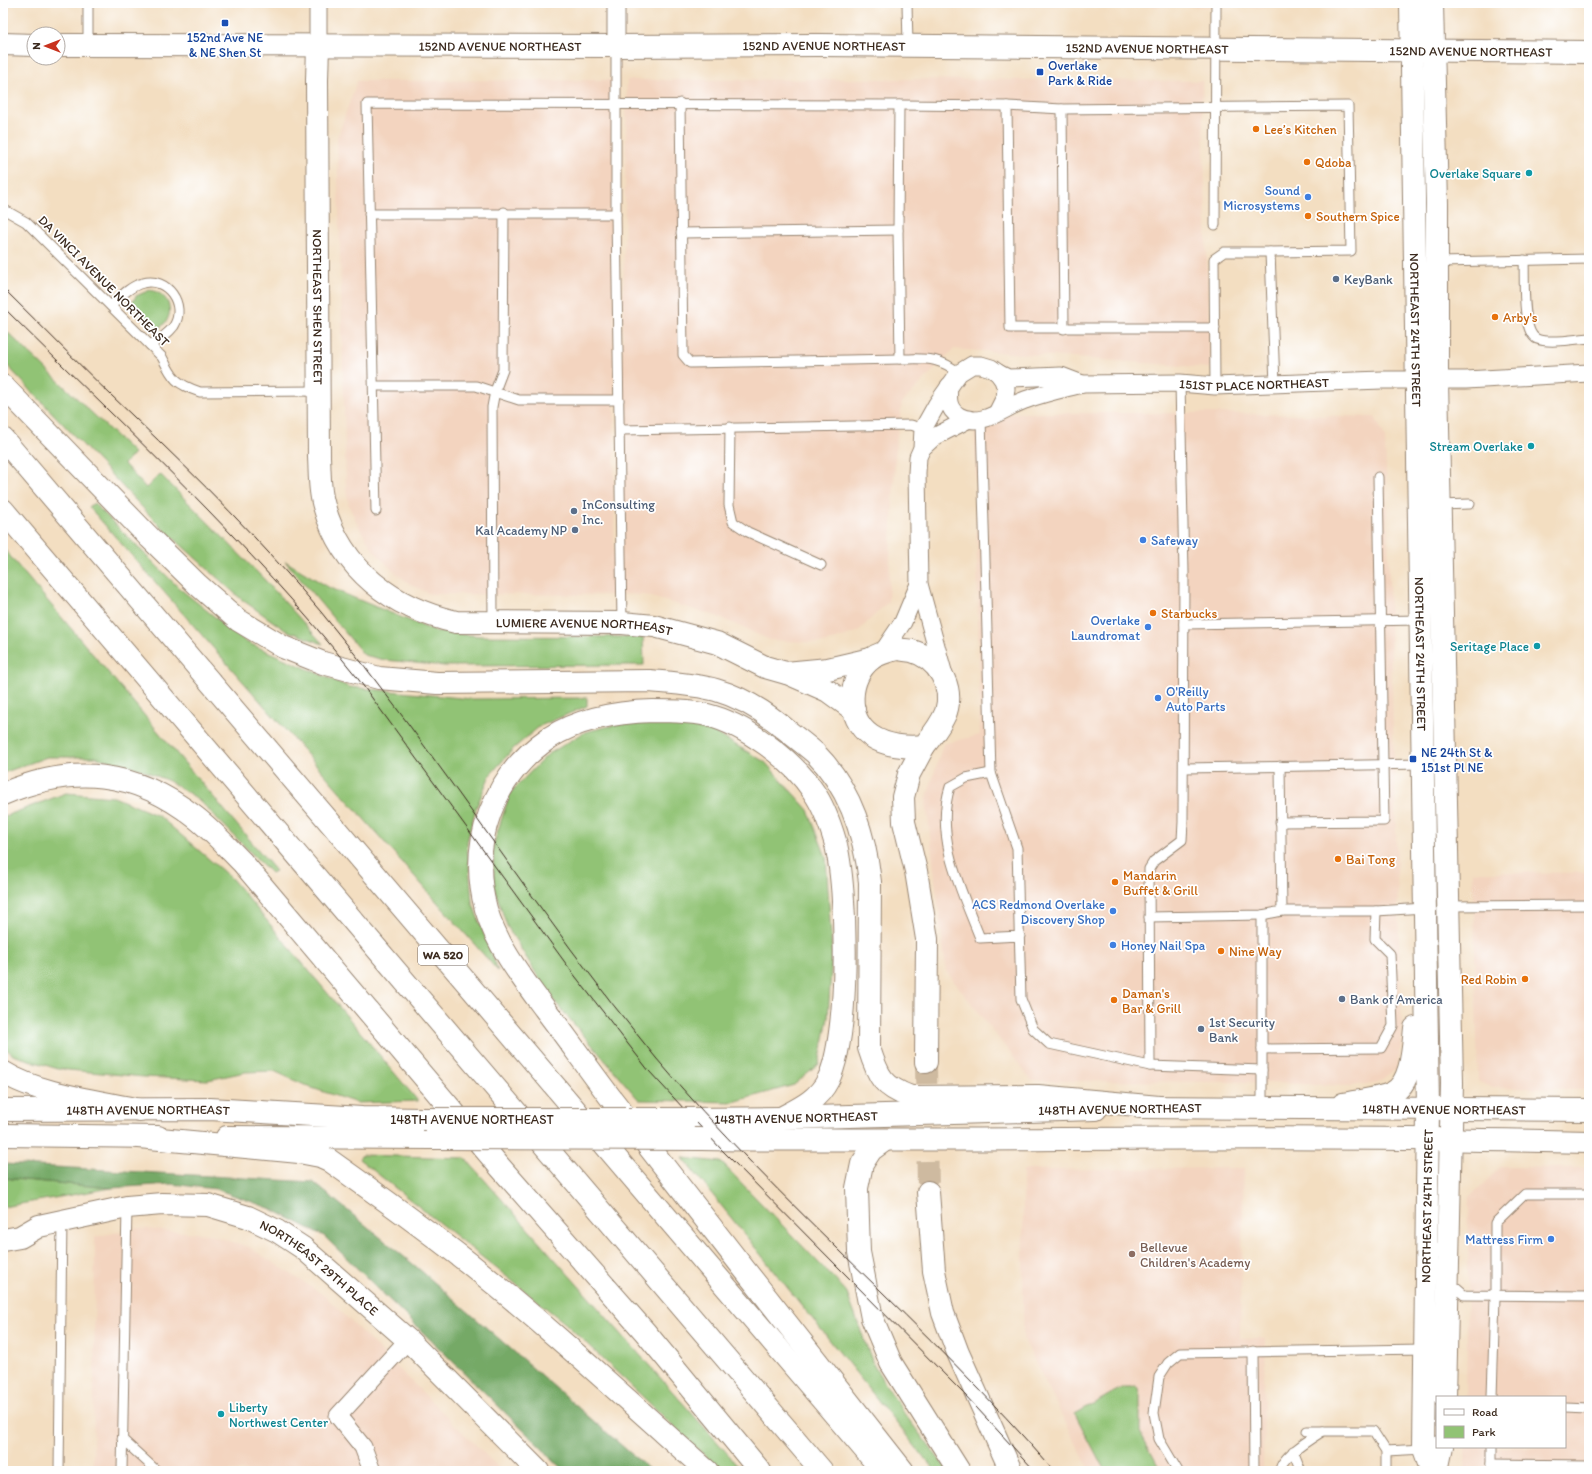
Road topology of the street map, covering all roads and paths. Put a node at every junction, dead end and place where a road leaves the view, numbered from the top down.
1 (88, 3) edge
2 (318, 3) edge
3 (616, 3) edge
4 (908, 3) edge
5 (1216, 3) edge
6 (1412, 3) edge
7 (1432, 3) edge
8 (3, 44) edge
9 (26, 45) edge
10 (66, 45) edge
11 (88, 45) junction
12 (318, 46) junction
13 (616, 46) junction
14 (908, 46) junction
15 (1217, 48) junction
16 (1422, 50) junction
17 (1589, 52) edge
18 (616, 103) junction
19 (680, 103) junction
20 (899, 105) junction
21 (1007, 106) junction
22 (1215, 108) junction
23 (1062, 109) junction
24 (3, 208) edge
25 (504, 212) junction
26 (369, 214) junction
27 (616, 214) junction
28 (1215, 225) dead end
29 (898, 230) junction
30 (681, 233) junction
31 (1270, 252) junction
32 (1589, 259) edge
33 (1524, 260) junction
34 (1437, 262) junction
35 (110, 306) junction
36 (1215, 328) junction
37 (1064, 329) junction
38 (1589, 338) edge
39 (150, 345) junction
40 (900, 359) junction
41 (998, 373) junction
42 (1589, 373) edge
43 (954, 379) junction
44 (1427, 380) junction
45 (1180, 383) junction
46 (1082, 384) junction
47 (1275, 385) junction
48 (3, 386) edge
49 (375, 386) junction
50 (1215, 386) junction
51 (318, 391) junction
52 (495, 391) junction
53 (619, 400) junction
54 (997, 413) junction
55 (975, 419) junction
56 (730, 427) junction
57 (923, 429) junction
58 (620, 430) junction
59 (3, 439) edge
60 (922, 448) junction
61 (1378, 477) dead end
62 (1470, 504) dead end
63 (1440, 505) junction
64 (3, 510) edge
65 (376, 511) dead end
66 (821, 565) dead end
67 (919, 584) junction
68 (382, 590) joint
69 (1382, 620) junction
70 (1420, 620) junction
71 (622, 622) junction
72 (493, 623) junction
73 (1184, 624) junction
74 (1443, 630) junction
75 (876, 656) junction
76 (786, 673) junction
77 (945, 681) junction
78 (854, 710) junction
79 (924, 746) junction
80 (1384, 764) junction
81 (1422, 764) junction
82 (1280, 766) junction
83 (1184, 768) junction
84 (991, 773) junction
85 (3, 794) edge
86 (1280, 822) junction
87 (1589, 905) edge
88 (1448, 906) junction
89 (1425, 908) junction
90 (1282, 911) junction
91 (1376, 911) junction
92 (1262, 915) junction
93 (1149, 918) junction
94 (1020, 936) junction
95 (1425, 944) junction
96 (1262, 1049) junction
97 (926, 1062) tunnel mouth
98 (1150, 1066) junction
99 (1262, 1070) junction
100 (3, 1072) edge
101 (1159, 1107) junction
102 (1262, 1108) junction
103 (1323, 1108) junction
104 (1452, 1109) junction
105 (3, 1110) edge
106 (140, 1110) junction
107 (1428, 1110) junction
108 (1589, 1110) edge
109 (781, 1118) junction
110 (3, 1135) edge
111 (139, 1136) junction
112 (1428, 1138) junction
113 (1452, 1139) junction
114 (885, 1140) junction
115 (1589, 1142) edge
116 (928, 1192) tunnel mouth
117 (1589, 1194) edge
118 (127, 1207) junction
119 (62, 1220) junction
120 (3, 1224) edge
121 (39, 1226) junction
122 (3, 1240) edge
123 (1426, 1264) junction
124 (1448, 1282) junction
125 (1495, 1296) junction
126 (1589, 1296) edge
127 (408, 1340) junction
128 (1425, 1349) junction
129 (1254, 1351) junction
130 (1445, 1396) edge
131 (1492, 1396) edge
132 (1566, 1408) edge
133 (1589, 1408) edge
134 (1307, 1431) dead end
135 (1323, 1431) junction
136 (122, 1439) junction
137 (1433, 1448) edge
138 (1491, 1448) edge
139 (1294, 1451) junction
140 (1386, 1451) junction
141 (1589, 1466) edge
142 (1491, 1468) edge
143 (59, 1471) edge
144 (122, 1471) edge
145 (157, 1471) edge
146 (372, 1471) edge
147 (538, 1471) edge
148 (707, 1471) edge
149 (760, 1471) edge
150 (822, 1471) edge
151 (883, 1471) edge
152 (903, 1471) edge
153 (959, 1471) edge
154 (1011, 1471) edge
155 (1178, 1471) edge
156 (1254, 1471) edge
157 (1280, 1471) edge
158 (1301, 1471) edge
159 (1386, 1471) edge
160 (1432, 1471) edge
161 (1437, 1471) edge

1 - 11 lane
2 - 12 street, NORTHEAST SHEN STREET
3 - 13 street
4 - 14 lane
5 - 15 lane
6 - 16 main road, NORTHEAST 24TH STREET
7 - 16 main road, NORTHEAST 24TH STREET
8 - 9 main road
10 - 11 main road, 152ND AVENUE NORTHEAST
11 - 12 main road, 152ND AVENUE NORTHEAST
12 - 13 main road, 152ND AVENUE NORTHEAST
12 - 51 main road, NORTHEAST SHEN STREET
13 - 14 main road, 152ND AVENUE NORTHEAST
13 - 18 lane
14 - 15 main road, 152ND AVENUE NORTHEAST
15 - 16 main road, 152ND AVENUE NORTHEAST
15 - 22 lane
16 - 17 main road, 152ND AVENUE NORTHEAST
16 - 34 main road, NORTHEAST 24TH STREET
16 - 44 main road, NORTHEAST 24TH STREET
18 - 19 lane
18 - 26 lane
18 - 27 lane
19 - 20 lane
19 - 30 lane
20 - 21 lane
20 - 29 lane
21 - 23 lane
21 - 37 lane
22 - 23 lane
22 - 28 lane
22 - 31 lane
23 - 37 lane
24 - 35 lane, DA VINCI AVENUE NORTHEAST
25 - 26 lane
25 - 27 lane
25 - 52 lane
26 - 49 lane
27 - 53 lane
29 - 30 lane
29 - 40 lane
30 - 40 lane
31 - 36 lane
31 - 47 lane
32 - 33 lane
33 - 34 lane
33 - 38 lane
34 - 44 main road, NORTHEAST 24TH STREET
35 - 39 lane, DA VINCI AVENUE NORTHEAST
35 - 39 lane
36 - 37 lane
36 - 50 lane
39 - 51 lane, DA VINCI AVENUE NORTHEAST
40 - 43 lane
41 - 43 street
41 - 46 street, 151ST PLACE NORTHEAST
41 - 54 street
42 - 44 street, 151ST PLACE NORTHEAST
43 - 55 street
43 - 57 street
44 - 47 street, 151ST PLACE NORTHEAST
44 - 63 main road, NORTHEAST 24TH STREET
44 - 70 main road, NORTHEAST 24TH STREET
45 - 46 street, 151ST PLACE NORTHEAST
45 - 50 street, 151ST PLACE NORTHEAST
45 - 73 lane
46 - 54 street, 151ST PLACE NORTHEAST
47 - 50 street, 151ST PLACE NORTHEAST
48 - 101 main road
49 - 52 lane
49 - 65 lane
51 - 68 main road, NORTHEAST SHEN STREET
52 - 53 lane
52 - 72 lane
53 - 58 lane
54 - 55 street
55 - 60 street
55 - 84 lane
56 - 57 lane
56 - 58 lane
56 - 66 lane
57 - 60 street
58 - 71 lane
59 - 151 main road, WA 520
60 - 67 street
61 - 69 lane
62 - 63 lane
63 - 74 main road, NORTHEAST 24TH STREET
64 - 150 main road
67 - 75 street
67 - 77 street
68 - 72 main road, LUMIERE AVENUE NORTHEAST
69 - 70 lane
69 - 73 lane
69 - 80 lane
70 - 74 main road
70 - 81 main road, NORTHEAST 24TH STREET
71 - 72 main road, LUMIERE AVENUE NORTHEAST
71 - 76 main road, LUMIERE AVENUE NORTHEAST
73 - 83 lane
74 - 88 main road, NORTHEAST 24TH STREET
75 - 76 main road, LUMIERE AVENUE NORTHEAST
75 - 77 main road
75 - 78 main road
76 - 78 main road, LUMIERE AVENUE NORTHEAST
77 - 79 main road
78 - 79 main road
79 - 97 main road
80 - 81 lane
80 - 82 lane
80 - 86 lane
81 - 89 main road, NORTHEAST 24TH STREET
82 - 83 lane
82 - 86 lane
83 - 93 lane
84 - 94 lane
84 - 94 lane
85 - 149 main road
86 - 90 lane
87 - 88 lane
88 - 104 main road, NORTHEAST 24TH STREET
89 - 91 lane
89 - 95 main road, NORTHEAST 24TH STREET
90 - 91 lane
90 - 92 lane
91 - 96 lane
92 - 93 lane
92 - 96 lane
93 - 98 lane
94 - 98 lane
95 - 103 main road
95 - 107 main road, NORTHEAST 24TH STREET
96 - 99 lane
98 - 99 lane
99 - 102 lane
100 - 106 main road
101 - 102 main road, 148TH AVENUE NORTHEAST
101 - 109 main road, 148TH AVENUE NORTHEAST
102 - 103 main road, 148TH AVENUE NORTHEAST
103 - 107 main road, 148TH AVENUE NORTHEAST
104 - 107 main road, 148TH AVENUE NORTHEAST
104 - 108 main road, 148TH AVENUE NORTHEAST
104 - 113 main road, NORTHEAST 24TH STREET
105 - 106 main road, 148TH AVENUE NORTHEAST
106 - 109 main road, 148TH AVENUE NORTHEAST, bridge
107 - 112 main road, NORTHEAST 24TH STREET
109 - 152 main road
110 - 111 main road, 148TH AVENUE NORTHEAST
111 - 114 main road, 148TH AVENUE NORTHEAST, bridge
111 - 148 main road
112 - 113 main road, 148TH AVENUE NORTHEAST
112 - 114 main road, 148TH AVENUE NORTHEAST
112 - 123 main road, NORTHEAST 24TH STREET
113 - 115 main road, 148TH AVENUE NORTHEAST
113 - 124 main road, NORTHEAST 24TH STREET
114 - 153 main road
116 - 154 main road
117 - 125 lane
118 - 119 main road, NORTHEAST 29TH PLACE
118 - 127 main road, NORTHEAST 29TH PLACE
118 - 136 lane
119 - 121 main road, NORTHEAST 29TH PLACE
119 - 143 lane
120 - 121 main road, NORTHEAST 29TH PLACE
121 - 122 main road, NORTHEAST 29TH PLACE
123 - 124 main road
123 - 128 main road, NORTHEAST 24TH STREET
124 - 125 lane
124 - 130 main road, NORTHEAST 24TH STREET
125 - 126 lane
125 - 131 lane
127 - 146 street
127 - 147 main road, NORTHEAST 29TH PLACE
128 - 129 lane
128 - 137 main road, NORTHEAST 24TH STREET
129 - 155 lane
129 - 156 lane
132 - 133 lane
134 - 135 lane
135 - 139 lane
135 - 140 lane
136 - 144 lane
136 - 145 lane
137 - 140 lane
137 - 160 main road, NORTHEAST 24TH STREET
137 - 161 main road, NORTHEAST 24TH STREET
138 - 142 lane
139 - 157 lane
139 - 158 lane
140 - 159 lane
141 - 142 lane

